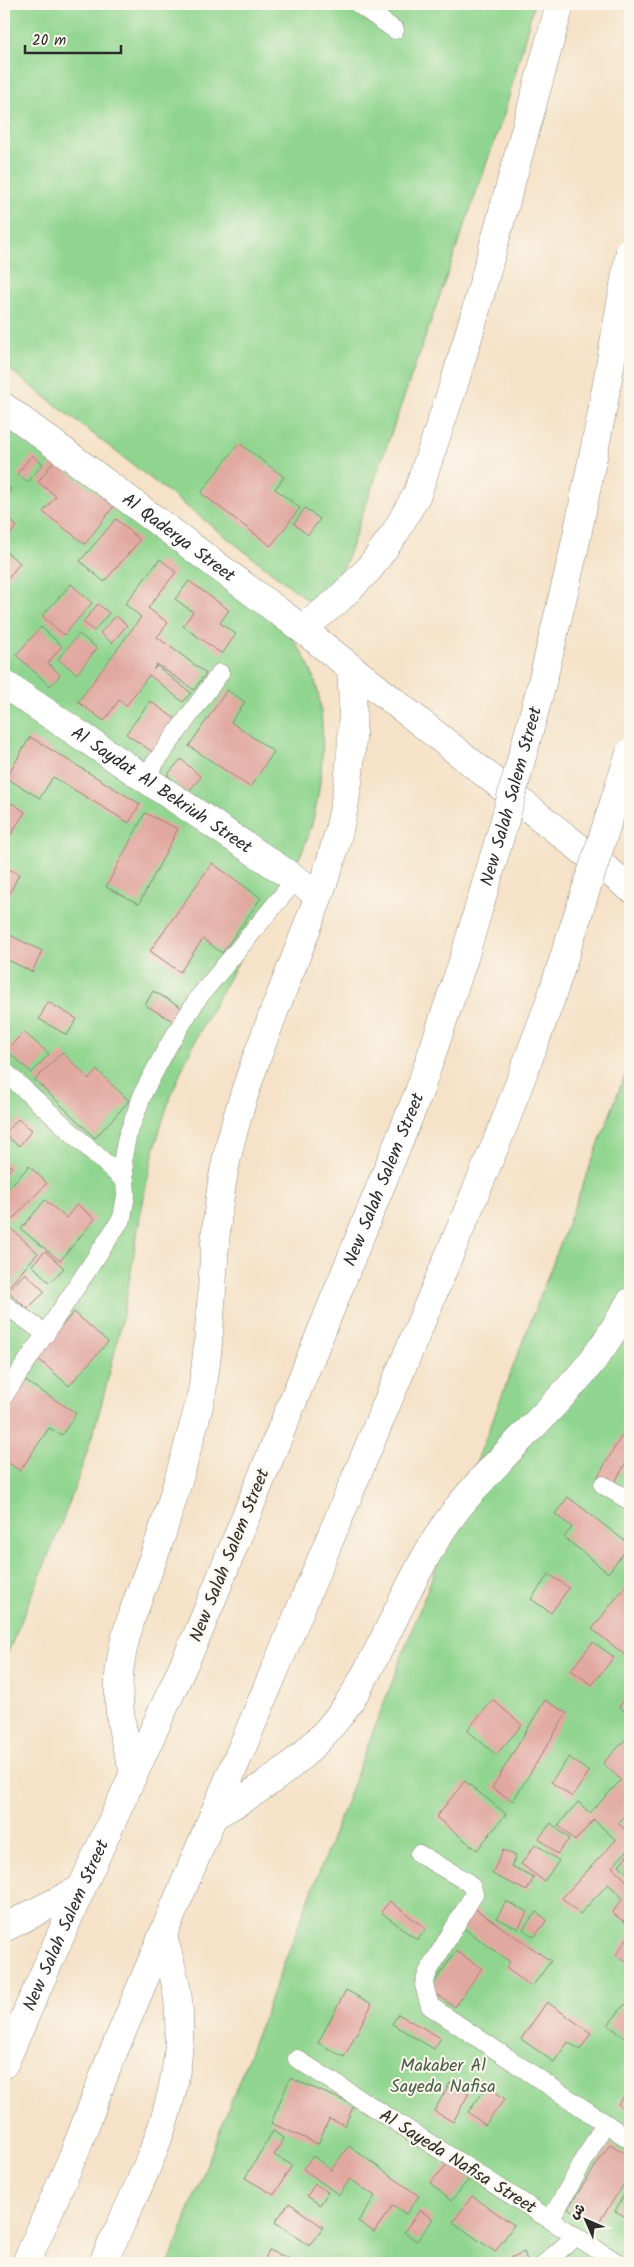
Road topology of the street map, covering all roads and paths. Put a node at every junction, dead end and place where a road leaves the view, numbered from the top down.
1 (358, 4) edge
2 (560, 4) edge
3 (395, 30) dead end
4 (630, 251) edge
5 (4, 407) edge
6 (302, 629) junction
7 (351, 668) junction
8 (220, 673) dead end
9 (4, 684) edge
10 (630, 753) edge
11 (144, 778) junction
12 (296, 879) junction
13 (630, 888) edge
14 (319, 895) junction
15 (4, 1072) edge
16 (125, 1181) junction
17 (630, 1302) edge
18 (4, 1304) edge
19 (46, 1334) junction
20 (4, 1396) edge
21 (603, 1485) dead end
22 (630, 1501) edge
23 (134, 1771) junction
24 (213, 1816) junction
25 (419, 1854) dead end
26 (80, 1889) junction
27 (4, 1928) edge
28 (163, 1937) junction
29 (297, 2059) dead end
30 (4, 2064) edge
31 (605, 2123) junction
32 (626, 2137) dead end
33 (551, 2220) junction
34 (576, 2236) junction
35 (26, 2263) edge
36 (103, 2263) edge
37 (545, 2263) edge
38 (618, 2263) edge

1 - 3 lane
2 - 6 main road
4 - 23 main road, New Salah Salem Street, bridge
5 - 6 main road, Al Qaderya Street
6 - 7 main road, Al Qaderya Street
7 - 13 main road, Al Qaderya Street
7 - 14 main road
8 - 11 lane
9 - 11 main road, Al Saydat Al Bekriuh Street
10 - 24 main road, bridge
11 - 12 main road, Al Saydat Al Bekriuh Street
12 - 14 main road, Al Saydat Al Bekriuh Street
12 - 16 lane
14 - 23 main road
15 - 16 lane
16 - 19 lane
17 - 24 main road
18 - 19 lane
19 - 20 lane
21 - 22 lane
23 - 26 main road, New Salah Salem Street
24 - 28 main road
25 - 31 lane
26 - 27 main road
26 - 30 main road, New Salah Salem Street
28 - 35 main road
28 - 36 main road
29 - 33 lane, Al Sayeda Nafisa Street
31 - 32 lane
31 - 33 lane
33 - 34 lane, Al Sayeda Nafisa Street
34 - 37 lane
34 - 38 lane, Al Sayeda Nafisa Street

